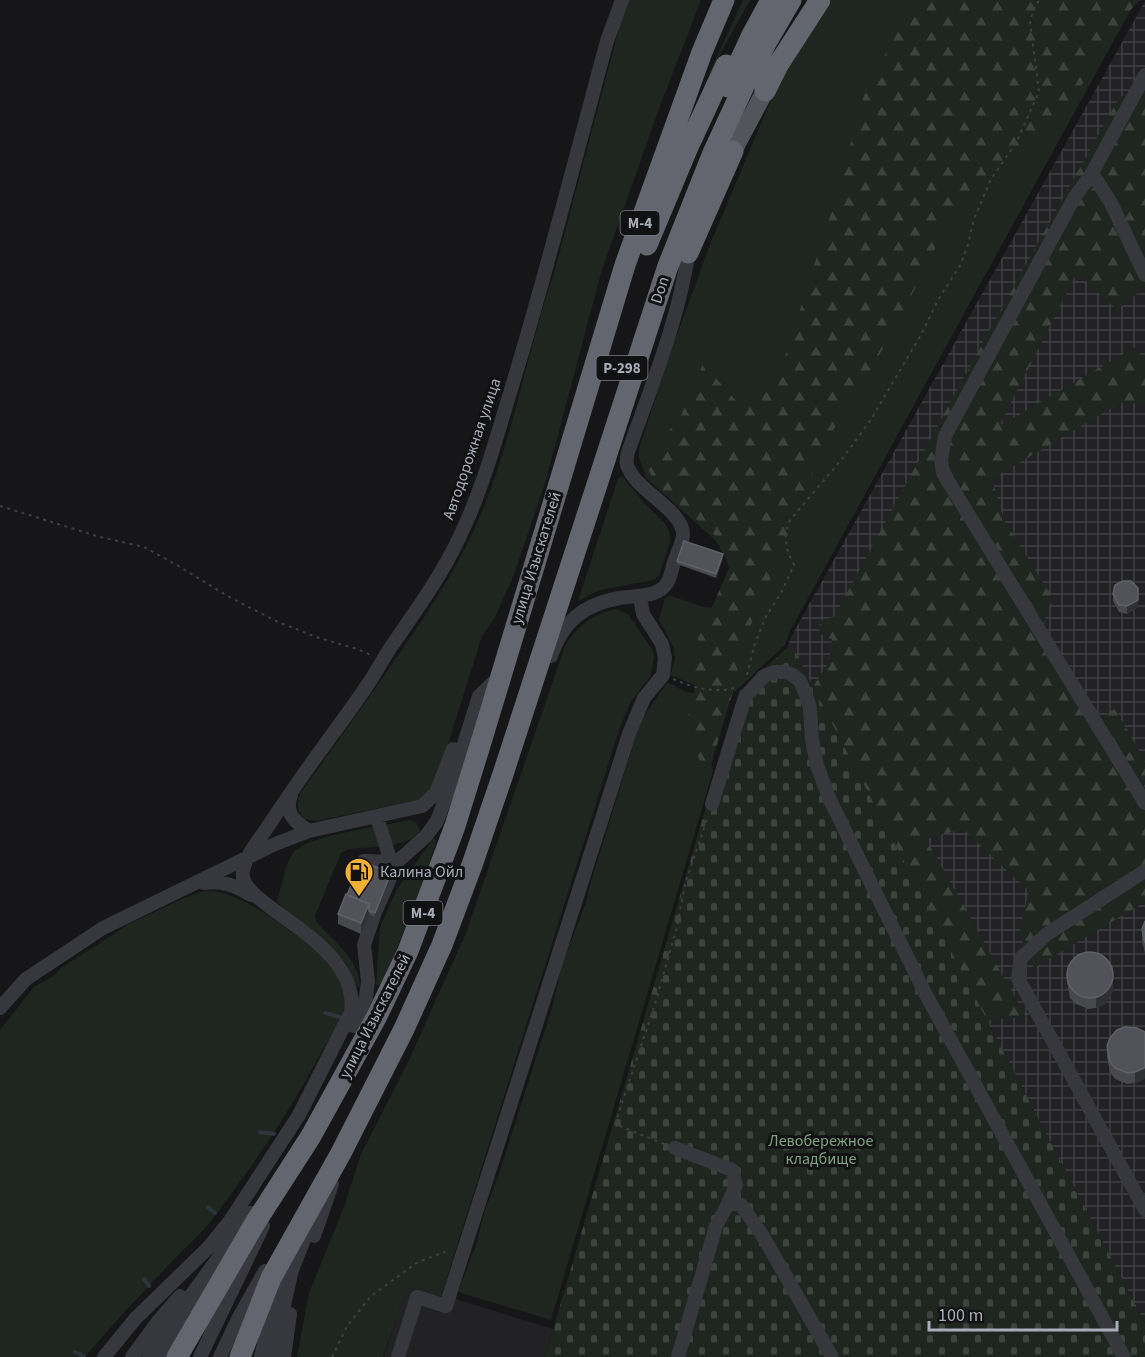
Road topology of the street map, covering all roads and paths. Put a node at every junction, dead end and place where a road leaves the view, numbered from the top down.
1 (622, 0) edge
2 (724, 0) edge
3 (762, 0) edge
4 (771, 0) edge
5 (791, 0) edge
6 (820, 0) edge
7 (1040, 0) edge
8 (1145, 75) edge
9 (765, 91) joint
10 (733, 151) joint
11 (1092, 174) junction
12 (689, 249) junction
13 (1145, 275) edge
14 (563, 473) junction
15 (0, 506) edge
16 (562, 594) junction
17 (640, 597) junction
18 (382, 661) junction
19 (663, 675) junction
20 (746, 675) dead end
21 (500, 676) junction
22 (738, 684) dead end
23 (479, 696) junction
24 (513, 743) junction
25 (294, 787) junction
26 (1145, 803) edge
27 (712, 804) joint
28 (377, 817) junction
29 (309, 831) junction
30 (246, 859) junction
31 (384, 865) junction
32 (1145, 871) edge
33 (183, 890) junction
34 (351, 893) edge
35 (262, 902) junction
36 (0, 1008) edge
37 (675, 1148) joint
38 (341, 1153) junction
39 (727, 1206) junction
40 (1145, 1210) edge
41 (304, 1217) junction
42 (247, 1224) junction
43 (465, 1244) junction
44 (263, 1275) junction
45 (216, 1305) junction
46 (186, 1318) junction
47 (160, 1319) junction
48 (253, 1344) edge
49 (208, 1355) edge
50 (104, 1357) edge
51 (116, 1357) edge
52 (125, 1357) edge
53 (132, 1357) edge
54 (141, 1357) edge
55 (149, 1357) edge
56 (156, 1357) edge
57 (163, 1357) edge
58 (171, 1357) edge
59 (177, 1357) edge
60 (186, 1357) edge
61 (191, 1357) edge
62 (273, 1357) edge
63 (283, 1357) edge
64 (332, 1357) edge
65 (398, 1357) edge
66 (678, 1357) edge
67 (832, 1357) edge
68 (1124, 1357) edge

1 - 18 lane, Автодорожная улица
2 - 14 highway, М-4
3 - 14 highway, Р-298
4 - 16 highway, Р-298
5 - 16 highway, Don / М-4
6 - 9 highway
7 - 20 path
8 - 11 lane
9 - 10 main road
10 - 12 highway
11 - 13 lane
11 - 26 lane
12 - 16 highway
12 - 17 lane
14 - 21 highway, улица Изыскателей / М-4
15 - 18 path
16 - 24 highway, улица Изыскателей / М-4
17 - 19 lane
17 - 24 lane
18 - 25 lane, Автодорожная улица
19 - 22 path
19 - 43 lane
21 - 23 lane
21 - 42 highway, улица Изыскателей / М-4
23 - 28 lane
23 - 31 lane
24 - 38 highway, улица Изыскателей / М-4
25 - 29 lane
25 - 30 lane, Автодорожная улица
27 - 37 path
27 - 68 lane
28 - 29 lane
28 - 31 lane
29 - 30 lane
30 - 33 lane
30 - 35 lane
31 - 34 lane
31 - 42 lane
32 - 40 lane
33 - 35 lane
33 - 36 lane
35 - 42 lane
37 - 39 lane
38 - 41 highway, улица Изыскателей / М-4
38 - 44 lane
38 - 48 lane
39 - 66 lane
39 - 67 lane
41 - 48 lane
41 - 48 highway, улица Изыскателей / М-4
42 - 45 lane
42 - 46 highway, улица Изыскателей / М-4
42 - 47 lane
42 - 49 lane
42 - 50 lane
42 - 51 lane
43 - 64 path
43 - 65 lane
44 - 48 lane
44 - 49 lane
45 - 60 lane
45 - 61 lane
46 - 54 lane
46 - 55 lane
46 - 56 lane
46 - 57 lane
46 - 58 lane
46 - 59 highway, улица Изыскателей / М-4
47 - 52 lane
47 - 53 lane
48 - 62 lane
48 - 63 lane

